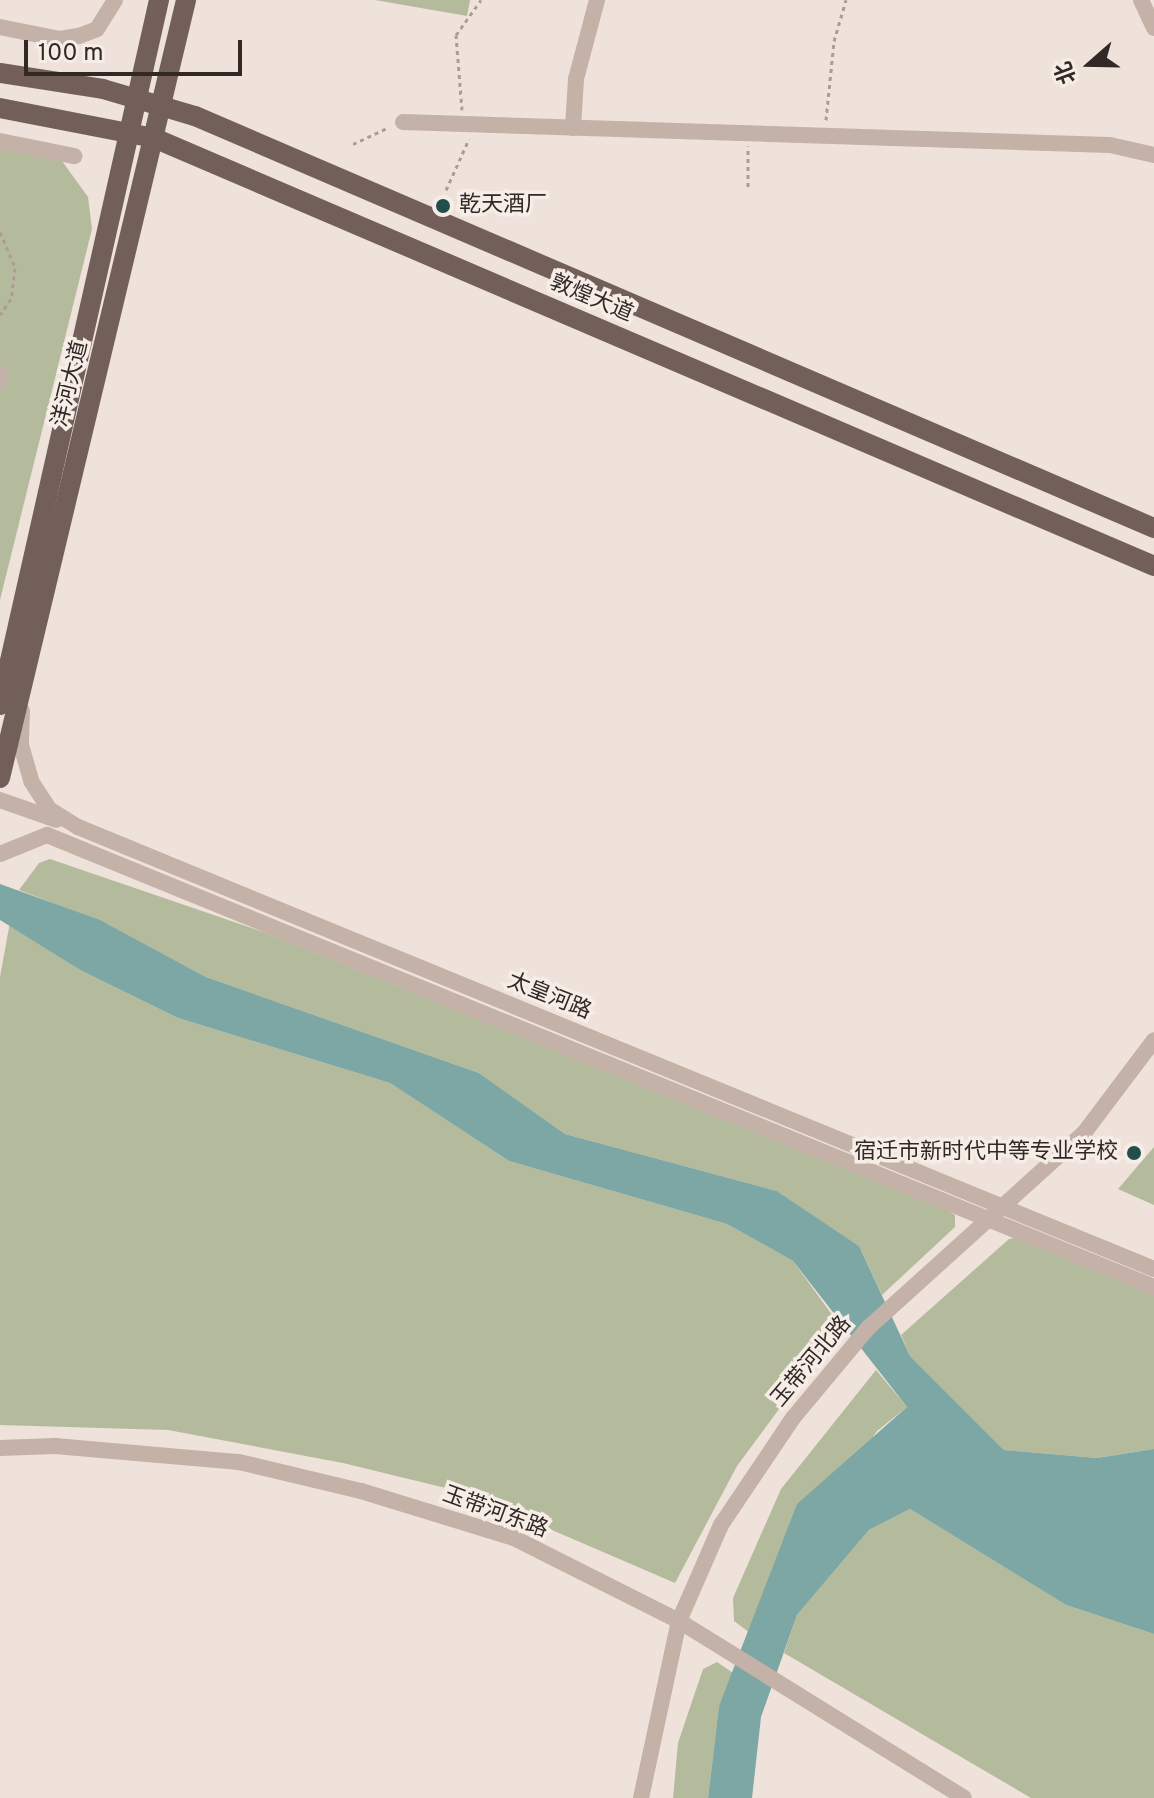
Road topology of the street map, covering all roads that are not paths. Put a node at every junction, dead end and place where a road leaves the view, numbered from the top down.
1 (115, 0) edge
2 (159, 0) edge
3 (186, 0) edge
4 (597, 0) edge
5 (1144, 1) edge
6 (0, 27) edge
7 (1154, 28) edge
8 (0, 73) edge
9 (137, 98) junction
10 (165, 105) junction
11 (0, 108) edge
12 (403, 122) road end
13 (573, 128) junction
14 (130, 131) junction
15 (154, 138) junction
16 (0, 141) edge
17 (1154, 155) edge
18 (74, 156) dead end
19 (0, 373) edge
20 (0, 382) edge
21 (1154, 528) edge
22 (1154, 566) edge
23 (22, 688) junction
24 (0, 705) edge
25 (0, 778) edge
26 (4, 801) edge
27 (78, 827) junction
28 (47, 835) junction
29 (0, 854) edge
30 (1154, 1040) edge
31 (1000, 1213) junction
32 (1154, 1269) edge
33 (1154, 1287) edge
34 (0, 1448) edge
35 (679, 1621) junction
36 (641, 1798) edge
37 (964, 1798) edge

1 - 6 street
2 - 9 main road, 洋河大道
3 - 10 main road, 洋河大道
4 - 13 street
5 - 7 street
8 - 9 main road, 敦煌大道
9 - 10 main road, 敦煌大道
9 - 14 main road, 洋河大道
10 - 15 main road, 洋河大道
10 - 21 main road, 敦煌大道
11 - 14 main road, 敦煌大道
12 - 13 street
13 - 17 street
14 - 15 main road, 敦煌大道
14 - 24 main road, 洋河大道
15 - 22 main road, 敦煌大道
15 - 23 main road, 洋河大道
16 - 18 street
19 - 20 street
23 - 25 main road, 洋河大道
23 - 27 street, 太皇河路
25 - 26 street
26 - 27 street
26 - 28 street, 太皇河路
27 - 31 street, 太皇河路
28 - 29 street
28 - 31 street, 太皇河路
30 - 31 street, 玉带河北路
31 - 32 street, 太皇河路
31 - 33 street, 太皇河路
31 - 35 street, 玉带河北路
34 - 35 street, 玉带河东路
35 - 36 street, 玉带河北路
35 - 37 street, 玉带河东路

